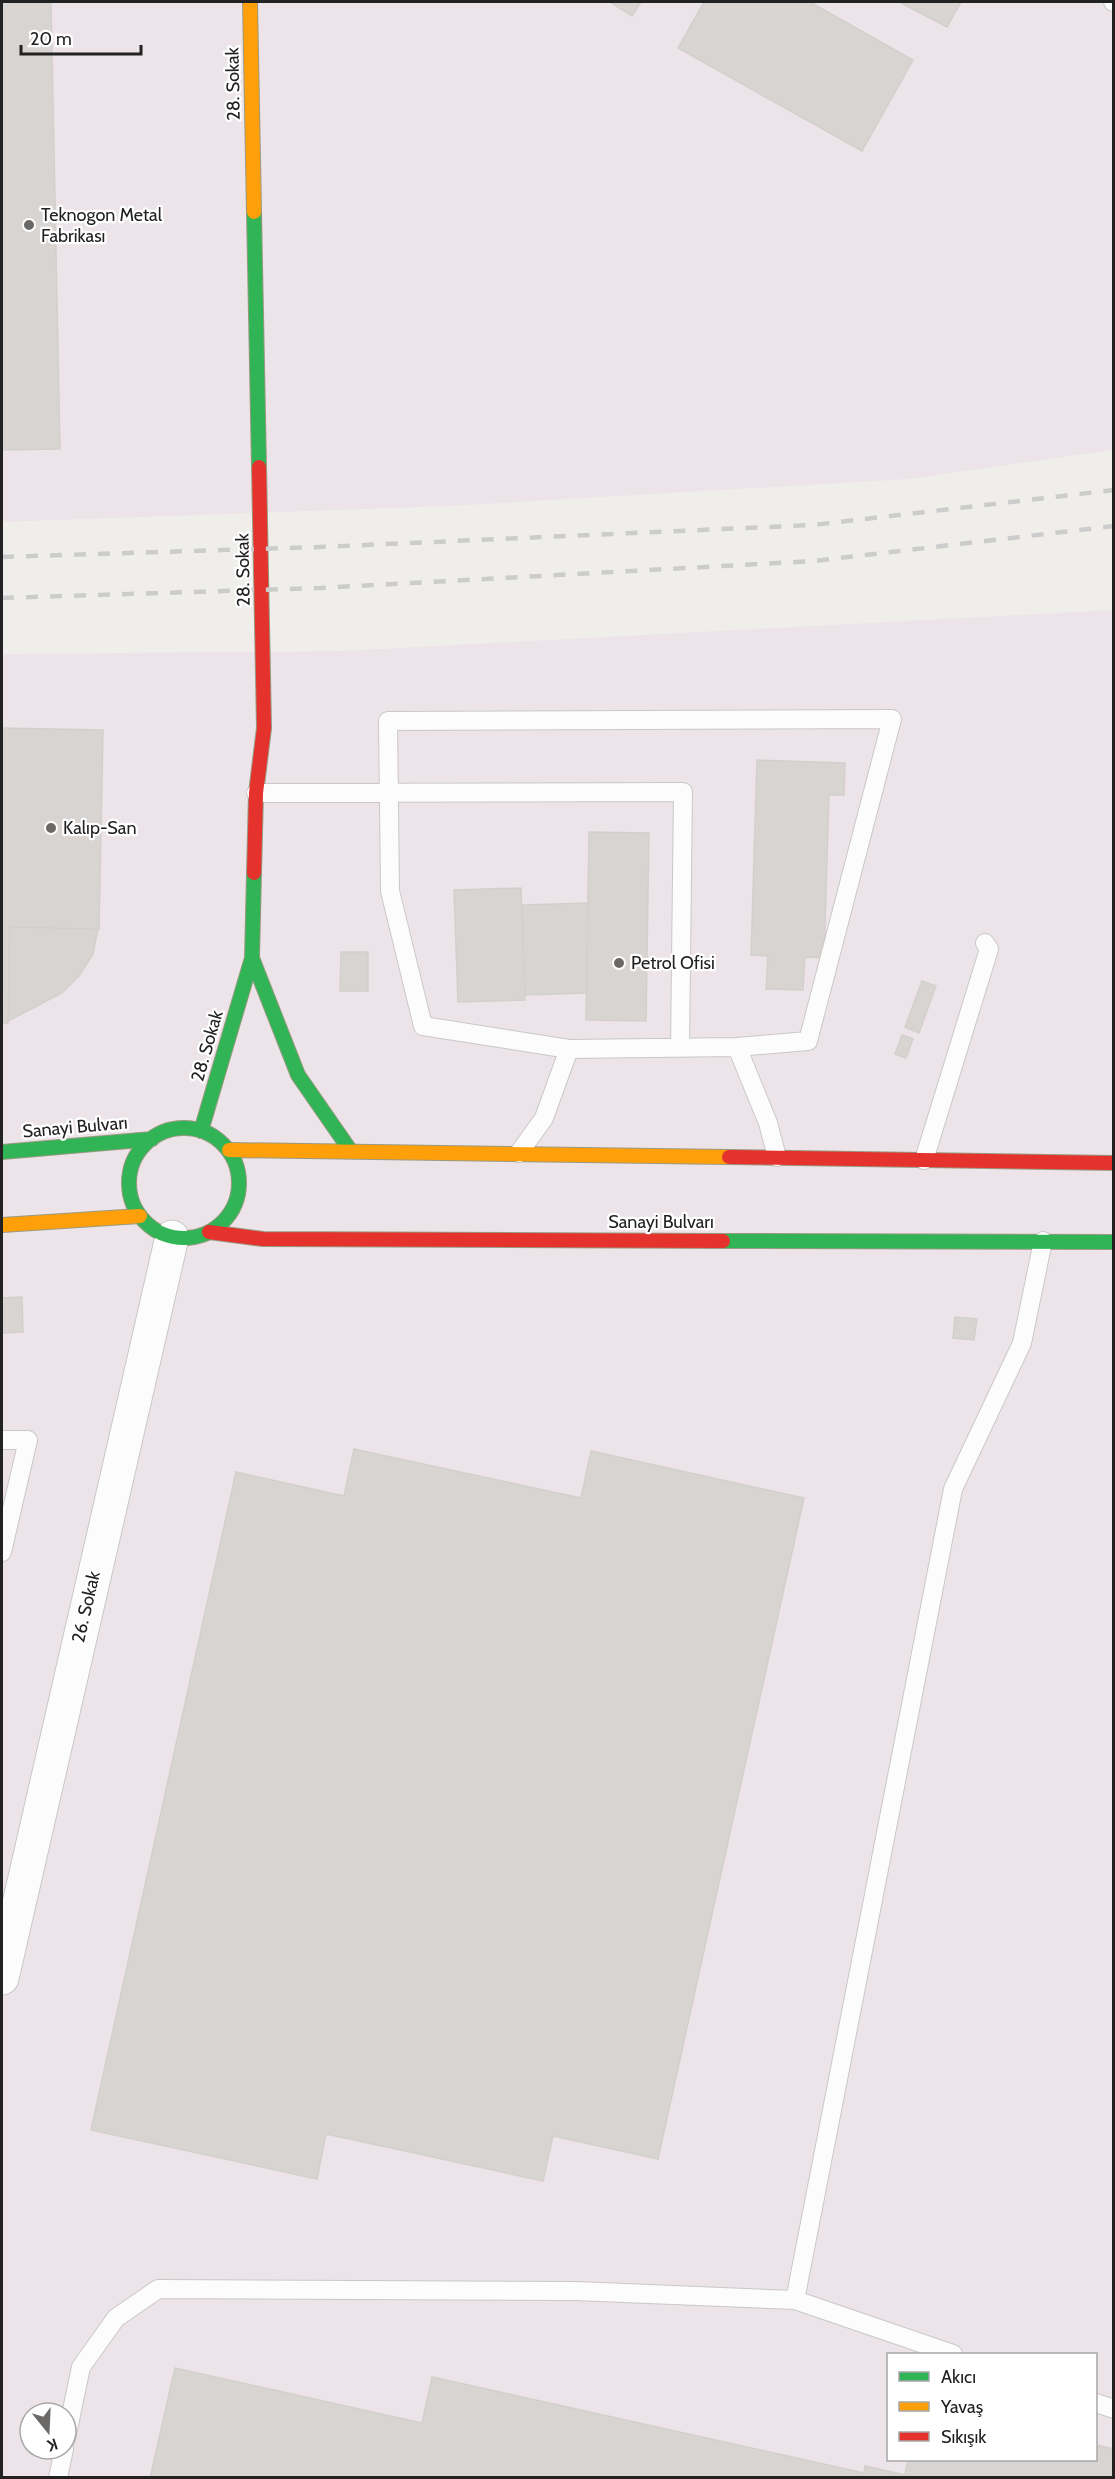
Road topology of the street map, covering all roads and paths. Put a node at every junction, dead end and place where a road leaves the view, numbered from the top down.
1 (250, 2) edge
2 (256, 793) junction
3 (387, 793) junction
4 (985, 943) dead end
5 (252, 958) junction
6 (736, 1047) junction
7 (680, 1048) junction
8 (569, 1049) junction
9 (201, 1131) junction
10 (152, 1139) junction
11 (229, 1150) junction
12 (350, 1150) junction
13 (2, 1152) edge
14 (519, 1152) junction
15 (777, 1157) junction
16 (924, 1160) junction
17 (1113, 1163) edge
18 (140, 1216) junction
19 (2, 1225) edge
20 (209, 1232) junction
21 (172, 1237) junction
22 (1043, 1240) junction
23 (1113, 1242) edge
24 (2, 1440) edge
25 (2, 1552) edge
26 (2, 1978) edge
27 (795, 2300) junction
28 (947, 2353) edge
29 (74, 2401) edge
30 (1097, 2404) edge
31 (1113, 2409) edge
32 (62, 2461) edge
33 (58, 2478) edge

1 - 2 main road, 28. Sokak
2 - 3 lane
2 - 5 main road, 28. Sokak
3 - 6 lane
3 - 7 lane
3 - 8 lane
4 - 16 lane
5 - 9 main road, 28. Sokak
5 - 12 main road
6 - 7 lane
6 - 15 lane
7 - 8 lane
8 - 14 lane
9 - 10 main road
9 - 11 main road
10 - 13 main road, Sanayi Bulvarı
10 - 18 main road
11 - 12 main road
11 - 20 main road
12 - 14 main road
14 - 15 main road
15 - 16 main road
16 - 17 main road
18 - 19 main road
18 - 21 main road
20 - 21 main road
20 - 22 main road, Sanayi Bulvarı
21 - 26 street, 26. Sokak
22 - 23 main road, Sanayi Bulvarı
22 - 27 lane
24 - 25 lane
27 - 28 lane
27 - 29 lane
30 - 31 lane
32 - 33 lane

